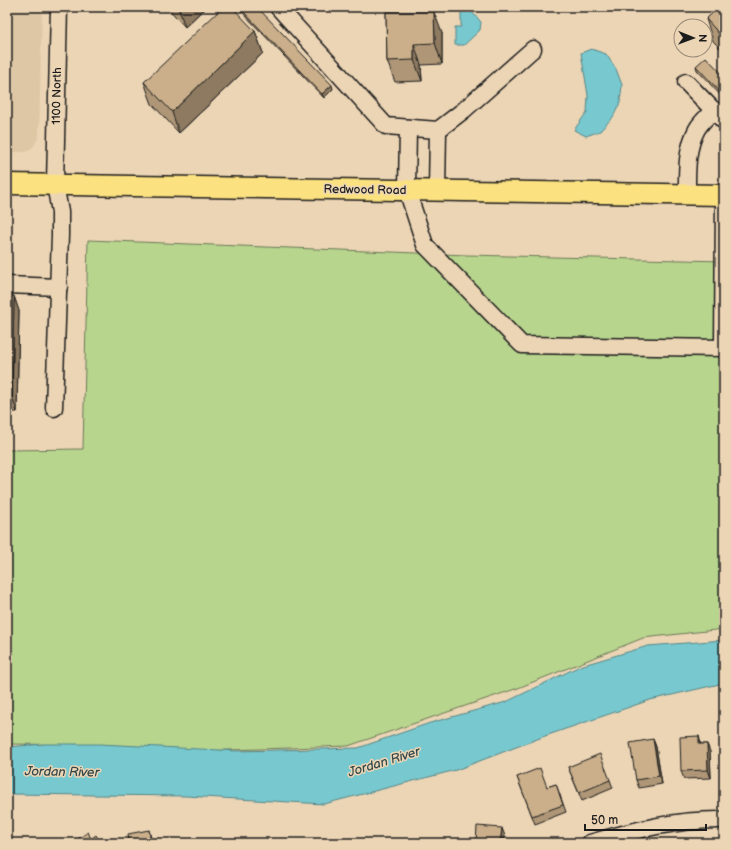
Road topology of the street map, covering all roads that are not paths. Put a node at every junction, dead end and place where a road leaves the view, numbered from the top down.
1 (59, 7) edge
2 (278, 7) edge
3 (533, 49) dead end
4 (686, 82) dead end
5 (719, 115) edge
6 (408, 128) junction
7 (438, 130) junction
8 (7, 184) edge
9 (55, 184) junction
10 (407, 190) junction
11 (437, 191) junction
12 (687, 194) junction
13 (724, 195) edge
14 (7, 285) edge
15 (59, 287) junction
16 (54, 408) dead end
17 (724, 820) edge
18 (590, 843) edge

1 - 9 street, 1100 North
2 - 6 street
3 - 7 street
4 - 5 street
5 - 12 street
6 - 7 street
6 - 10 street
7 - 11 street
8 - 9 main road, Redwood Road
9 - 10 main road, Redwood Road
9 - 15 street, 1100 North
10 - 11 main road, Redwood Road
10 - 13 street
11 - 12 main road, Redwood Road
12 - 13 main road, Redwood Road
14 - 15 street
15 - 16 street, 1100 North
17 - 18 street

